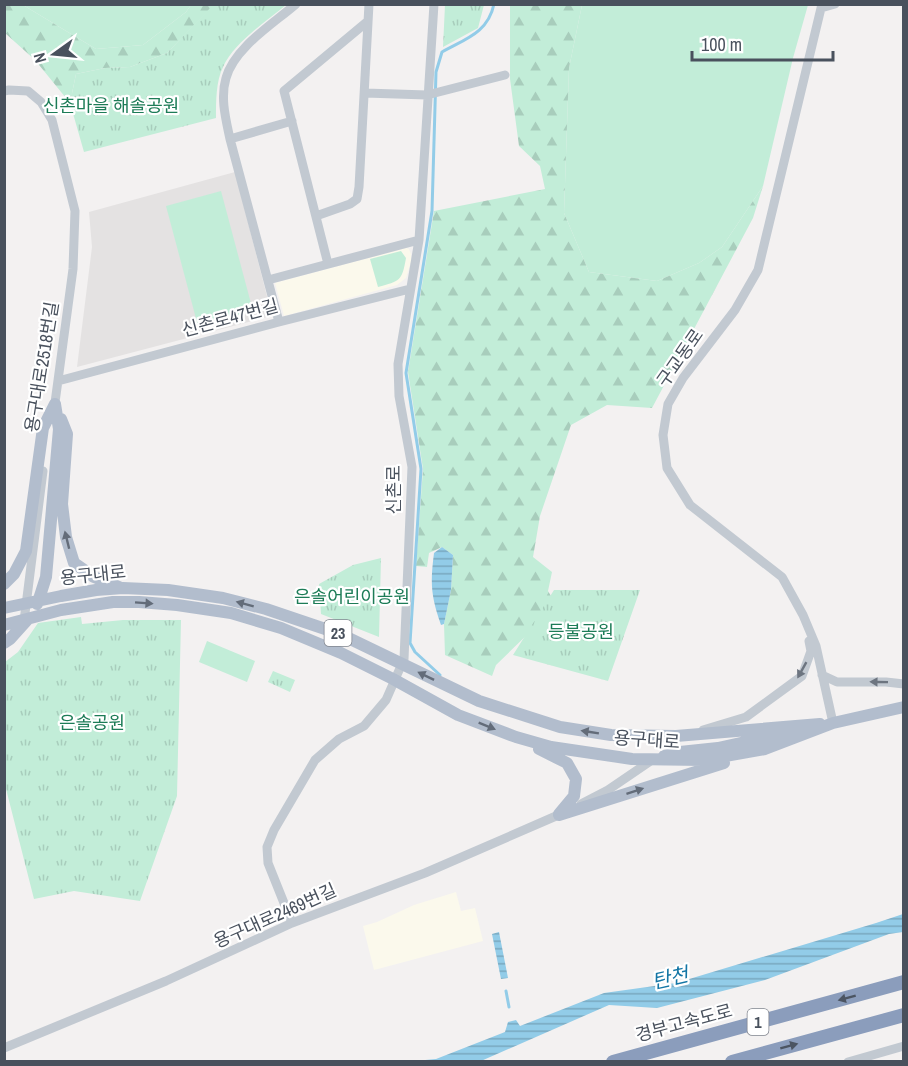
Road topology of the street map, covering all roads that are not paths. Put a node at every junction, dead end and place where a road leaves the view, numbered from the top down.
1 (296, 4) edge
2 (369, 4) edge
3 (434, 4) edge
4 (835, 4) edge
5 (822, 6) edge
6 (368, 21) junction
7 (505, 75) dead end
8 (4, 92) edge
9 (365, 93) junction
10 (427, 94) junction
11 (292, 121) junction
12 (230, 139) junction
13 (316, 216) junction
14 (419, 240) junction
15 (328, 264) junction
16 (268, 280) junction
17 (410, 289) junction
18 (279, 322) junction
19 (58, 381) junction
20 (55, 404) junction
21 (4, 584) edge
22 (123, 588) junction
23 (139, 588) junction
24 (27, 603) junction
25 (82, 606) junction
26 (4, 608) edge
27 (803, 615) junction
28 (24, 621) junction
29 (4, 626) edge
30 (4, 643) edge
31 (822, 675) junction
32 (903, 684) edge
33 (903, 707) edge
34 (834, 723) junction
35 (774, 727) junction
36 (691, 734) junction
37 (516, 738) junction
38 (765, 749) junction
39 (652, 760) junction
40 (559, 815) junction
41 (292, 923) junction
42 (903, 982) edge
43 (903, 1015) edge
44 (903, 1046) edge
45 (4, 1048) edge
46 (613, 1062) edge
47 (732, 1062) edge
48 (848, 1062) edge

1 - 12 street
2 - 6 street
3 - 10 street, 신촌로
4 - 5 street
5 - 27 street, 구교동로
6 - 9 street
6 - 11 street
7 - 10 street
8 - 19 street, 용구대로2518번길
9 - 10 street
9 - 13 street
10 - 14 street, 신촌로
11 - 12 street
11 - 13 street
12 - 16 street
13 - 15 street
14 - 15 street
14 - 17 street, 신촌로
15 - 16 street
16 - 18 street
17 - 18 street, 신촌로47번길
17 - 41 street, 신촌로
18 - 19 street, 신촌로47번길
19 - 20 street, 용구대로2518번길
20 - 21 main road
22 -> 20 main road
20 - 24 street, 용구대로2518번길
20 - 30 main road
22 - 23 main road, 용구대로 / 23
22 - 24 main road, 용구대로 / 23
23 - 25 main road
36 -> 23 main road, 용구대로 / 23
24 - 26 main road, 용구대로 / 23
24 - 28 street, 용구대로2518번길
25 - 28 main road, 용구대로 / 23
25 -> 37 main road, 용구대로 / 23
27 - 31 street, 구교동로
27 -> 36 street
28 - 29 main road, 용구대로 / 23
32 -> 31 street
31 - 34 street, 구교동로
33 - 34 main road, 용구대로 / 23
34 - 35 main road, 용구대로 / 23
34 - 38 main road, 용구대로 / 23
34 - 39 main road
35 - 36 main road, 용구대로 / 23
35 - 39 main road
37 - 39 main road, 용구대로 / 23
37 - 40 main road
38 - 39 main road, 용구대로 / 23
40 -> 38 main road
39 - 40 street, 용구대로2469번길
40 - 41 street, 용구대로2469번길
41 - 45 street, 용구대로2469번길
42 -> 46 highway, 경부고속도로 / 1
47 -> 43 highway, 1
44 - 48 street

